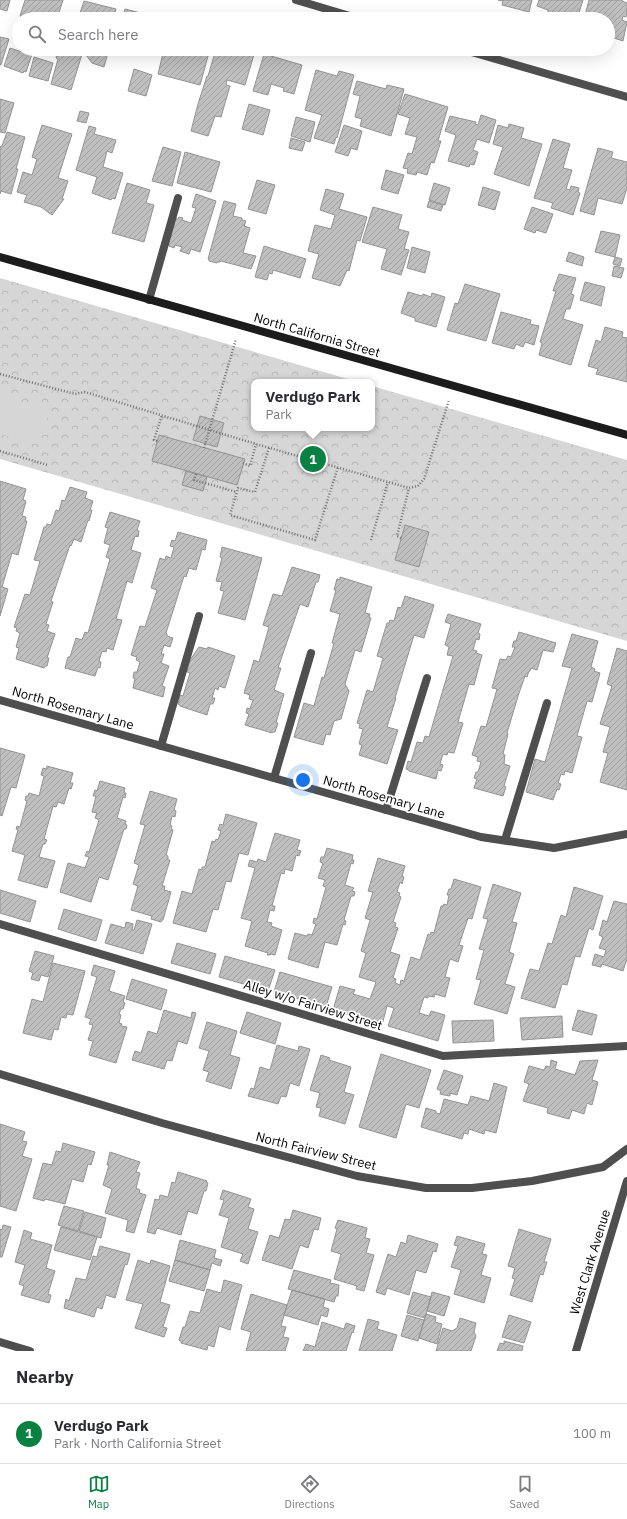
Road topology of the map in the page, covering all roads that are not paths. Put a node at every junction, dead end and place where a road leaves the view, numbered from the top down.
1 (296, 0) edge
2 (336, 12) edge
3 (485, 56) edge
4 (627, 98) edge
5 (178, 198) dead end
6 (0, 257) edge
7 (149, 300) junction
8 (627, 435) edge
9 (198, 616) dead end
10 (311, 653) dead end
11 (426, 678) dead end
12 (0, 700) edge
13 (547, 703) dead end
14 (161, 746) junction
15 (274, 778) junction
16 (386, 810) junction
17 (627, 834) edge
18 (505, 840) junction
19 (0, 924) edge
20 (627, 1046) edge
21 (0, 1074) edge
22 (627, 1149) edge
23 (627, 1180) edge
24 (0, 1342) edge
25 (30, 1351) edge
26 (576, 1351) edge

1 - 2 street
3 - 4 street
5 - 7 street
6 - 7 street, North California Street
7 - 8 street, North California Street
9 - 14 street
10 - 15 street
11 - 16 street
12 - 14 street, North Rosemary Lane
13 - 18 street
14 - 15 street, North Rosemary Lane
15 - 16 street, North Rosemary Lane
16 - 18 street, North Rosemary Lane
17 - 18 street, North Rosemary Lane
19 - 20 street, Alley w/o Fairview Street
21 - 22 street, North Fairview Street
23 - 26 street, West Clark Avenue
24 - 25 street

